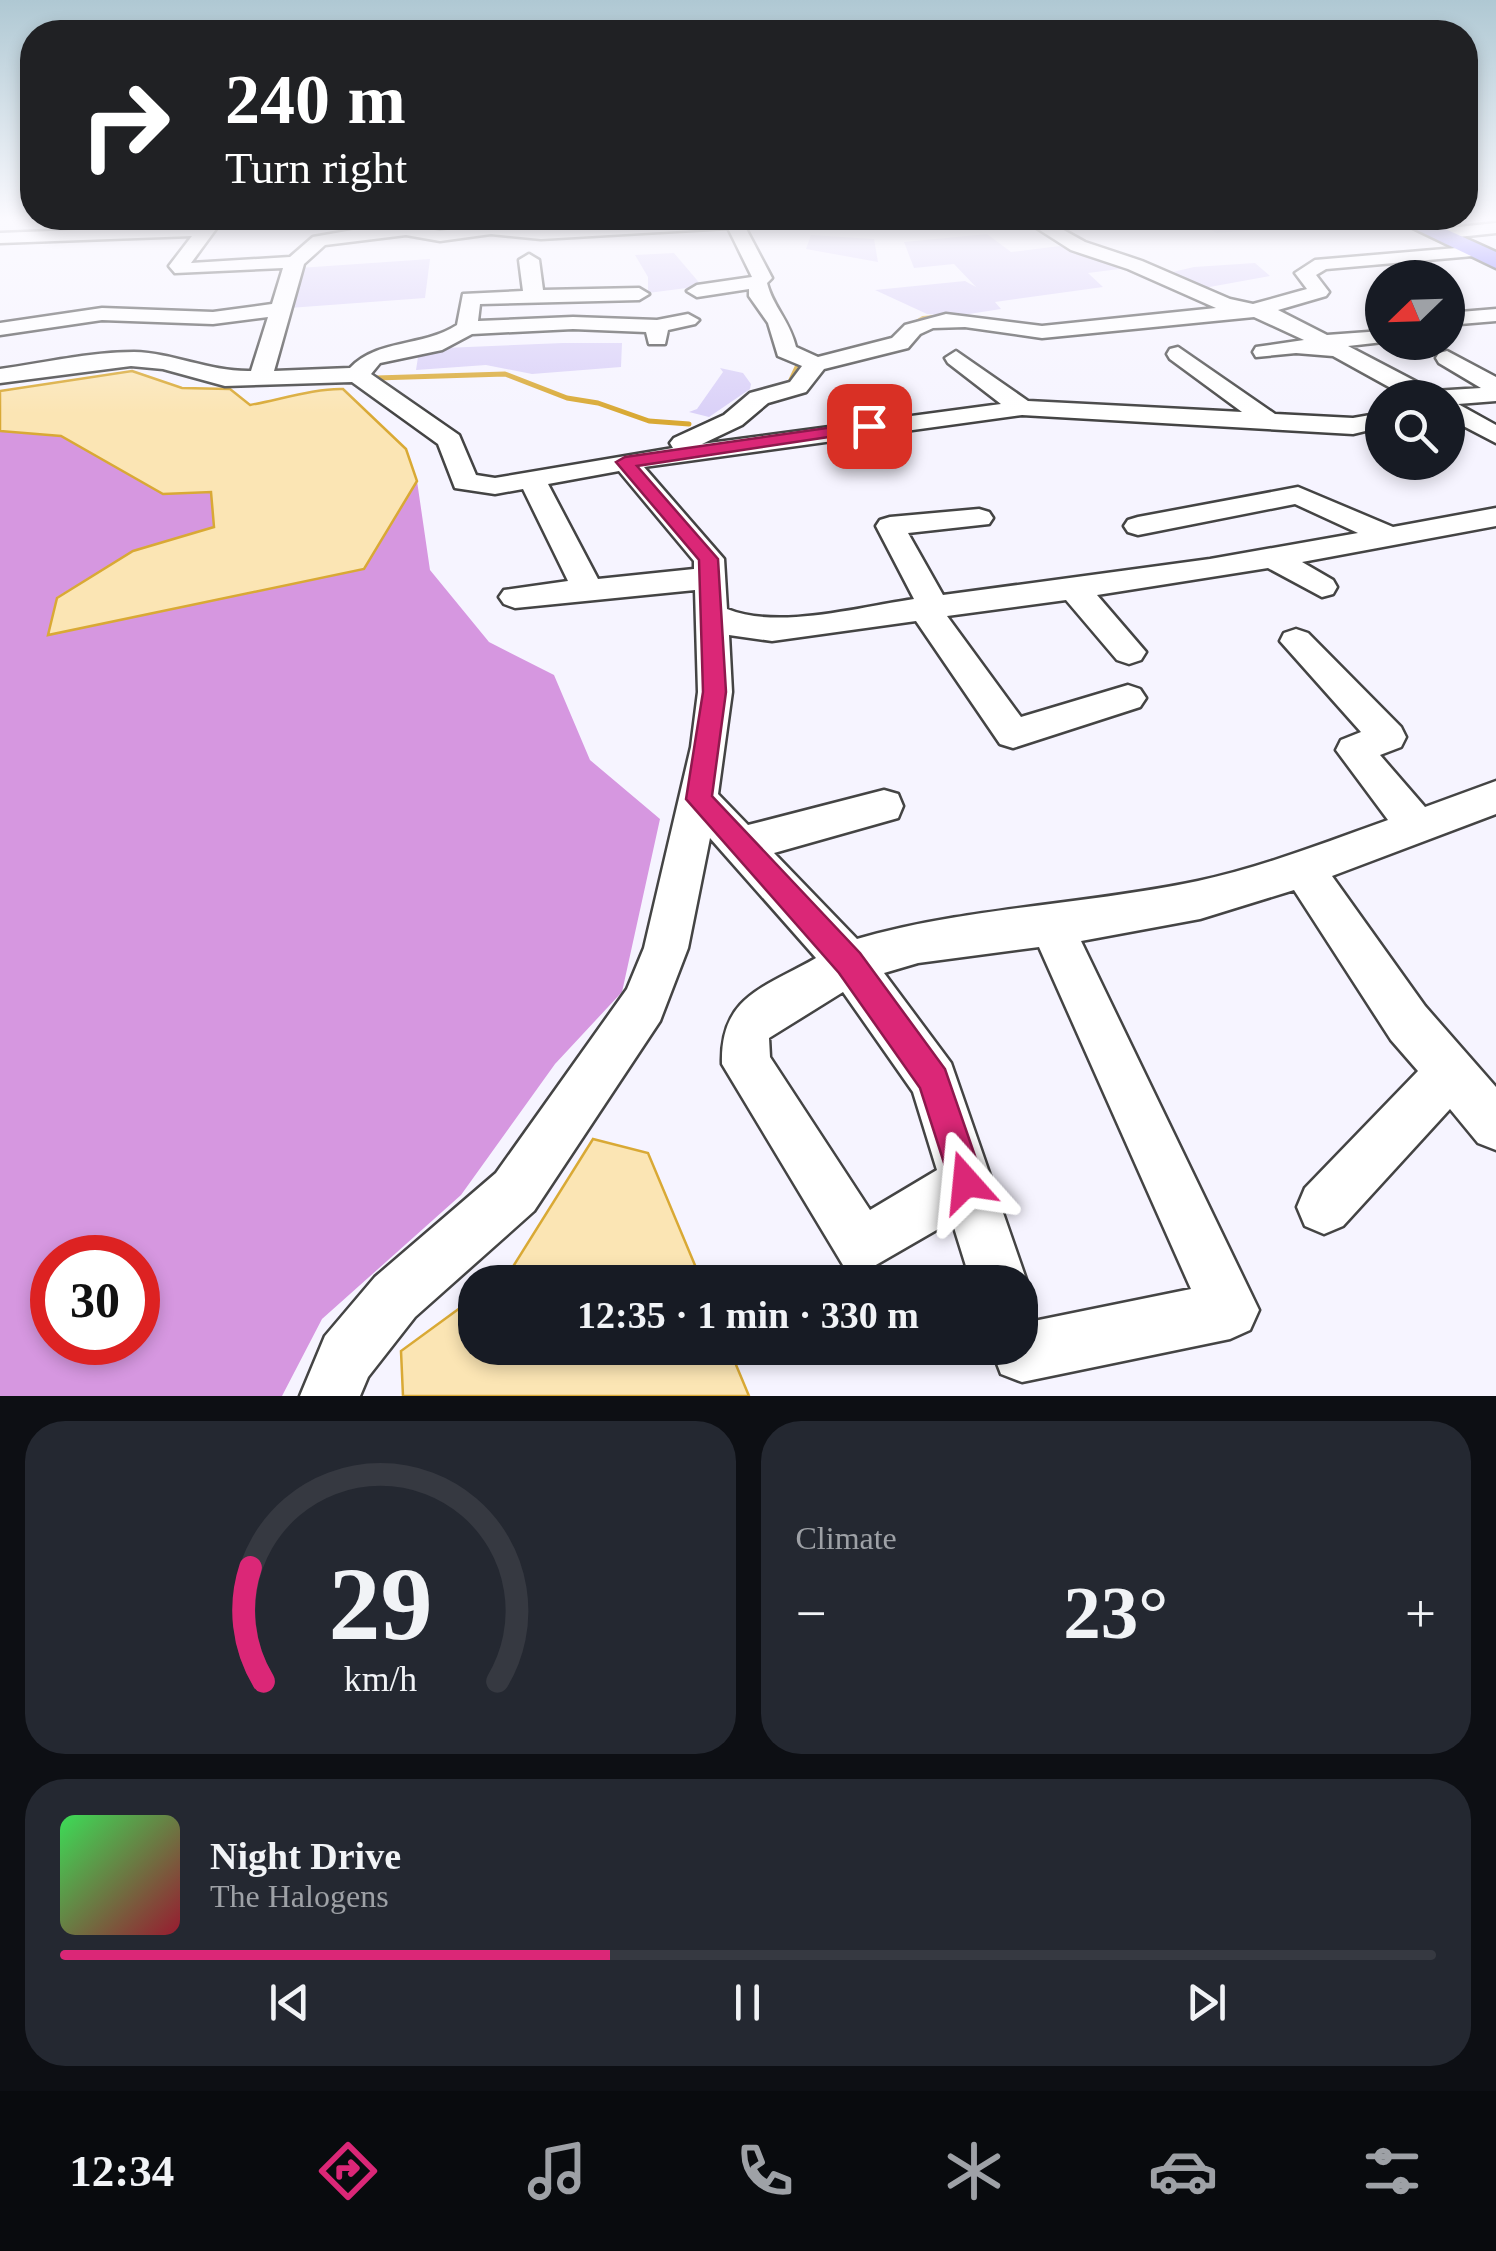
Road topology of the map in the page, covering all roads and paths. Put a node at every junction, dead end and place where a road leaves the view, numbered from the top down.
1 (171, 283) edge
2 (289, 283) edge
3 (532, 283) edge
4 (751, 283) edge
5 (752, 283) edge
6 (1176, 283) edge
7 (1312, 283) edge
8 (698, 290) dead end
9 (534, 294) junction
10 (640, 294) dead end
11 (601, 297) dead end
12 (281, 309) junction
13 (1252, 311) junction
14 (102, 314) junction
15 (1496, 315) edge
16 (1465, 318) edge
17 (688, 320) dead end
18 (467, 328) junction
19 (0, 330) edge
20 (603, 330) junction
21 (1365, 339) edge
22 (1470, 345) dead end
23 (1331, 346) junction
24 (1264, 352) dead end
25 (1178, 354) dead end
26 (956, 358) dead end
27 (1450, 360) edge
28 (1496, 360) edge
29 (816, 364) junction
30 (357, 375) junction
31 (0, 376) edge
32 (260, 378) junction
33 (1394, 380) edge
34 (1496, 391) edge
35 (1465, 395) edge
36 (1022, 408) junction
37 (1465, 418) edge
38 (1267, 420) junction
39 (1365, 424) edge
40 (1496, 435) edge
41 (625, 462) junction
42 (532, 479) junction
43 (1496, 517) edge
44 (978, 518) dead end
45 (1138, 526) dead end
46 (1388, 536) junction
47 (1272, 558) junction
48 (710, 578) junction
49 (1322, 587) dead end
50 (1072, 588) junction
51 (588, 590) junction
52 (516, 597) dead end
53 (929, 607) junction
54 (712, 615) junction
55 (1296, 641) dead end
56 (1129, 652) dead end
57 (1128, 698) dead end
58 (1496, 797) edge
59 (699, 799) junction
60 (884, 806) dead end
61 (1418, 826) junction
62 (742, 844) junction
63 (1302, 869) junction
64 (1051, 926) junction
65 (850, 963) junction
66 (1449, 1074) junction
67 (1496, 1125) edge
68 (966, 1182) junction
69 (1324, 1207) dead end
70 (993, 1265) edge
71 (1038, 1350) edge
72 (330, 1396) edge

1 - 14 street
2 - 12 street
3 - 9 street
4 - 8 street
5 - 29 street
6 - 13 street
7 - 13 street
9 - 10 street
9 - 18 street
11 - 20 street
12 - 14 street
12 - 32 street
13 - 23 street
13 - 29 street
14 - 19 street
15 - 16 street
17 - 20 street
18 - 20 street
18 - 30 street
21 - 23 street
22 - 28 street
23 - 24 street
23 - 33 street
25 - 38 street
26 - 36 street
27 - 34 street
29 - 41 street
30 - 32 street
30 - 42 street
31 - 32 street
34 - 35 street
36 - 38 street
36 - 41 street
37 - 40 street
38 - 39 street
41 - 42 street
41 - 48 street
42 - 51 street
43 - 46 street
44 - 53 street
45 - 46 street
46 - 47 street
47 - 49 street
47 - 50 street
48 - 51 street
48 - 54 street
50 - 53 street
50 - 56 street
51 - 52 street
53 - 54 street
53 - 57 street
54 - 59 street
55 - 61 street
58 - 61 street
59 - 62 street
59 - 72 street
60 - 62 street
61 - 63 street
62 - 65 street
63 - 64 street
63 - 66 street
64 - 65 street
64 - 71 street
65 - 68 street
65 - 68 street
66 - 67 street
66 - 69 street
68 - 70 street

